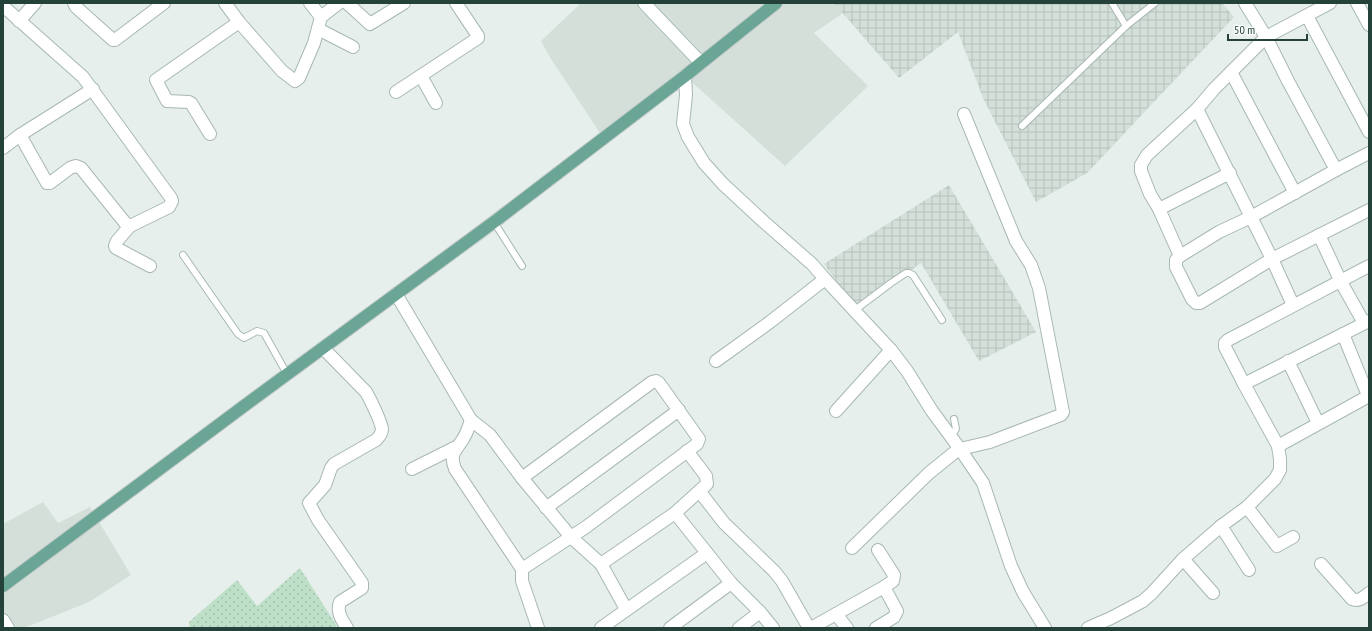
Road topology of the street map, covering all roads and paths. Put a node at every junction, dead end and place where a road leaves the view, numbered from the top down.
1 (35, 3) edge
2 (74, 3) edge
3 (164, 3) edge
4 (225, 3) edge
5 (310, 3) edge
6 (339, 3) edge
7 (347, 3) edge
8 (404, 3) edge
9 (456, 3) edge
10 (776, 3) edge
11 (1112, 3) edge
12 (1155, 3) edge
13 (1245, 3) edge
14 (1330, 3) edge
15 (1357, 3) edge
16 (646, 4) edge
17 (3, 6) edge
18 (1307, 16) junction
19 (321, 17) junction
20 (19, 21) junction
21 (240, 22) junction
22 (1369, 25) edge
23 (1126, 26) junction
24 (318, 29) junction
25 (1266, 37) junction
26 (353, 47) dead end
27 (692, 70) junction
28 (1231, 72) junction
29 (421, 76) junction
30 (93, 89) junction
31 (396, 92) dead end
32 (436, 103) dead end
33 (1197, 109) junction
34 (964, 114) dead end
35 (1022, 126) dead end
36 (1369, 132) edge
37 (210, 134) dead end
38 (20, 135) junction
39 (3, 148) edge
40 (1369, 153) edge
41 (1336, 170) junction
42 (1230, 173) junction
43 (1294, 192) junction
44 (1159, 209) junction
45 (1369, 210) edge
46 (1251, 218) junction
47 (494, 222) junction
48 (130, 226) junction
49 (1319, 235) junction
50 (183, 255) dead end
51 (1180, 256) junction
52 (1272, 259) junction
53 (150, 266) dead end
54 (522, 266) dead end
55 (1369, 266) edge
56 (825, 279) junction
57 (1341, 282) junction
58 (396, 294) junction
59 (1294, 305) junction
60 (855, 310) junction
61 (942, 320) dead end
62 (1366, 322) edge
63 (1343, 334) junction
64 (323, 348) junction
65 (891, 350) junction
66 (716, 361) dead end
67 (1288, 361) junction
68 (287, 374) junction
69 (1244, 384) junction
70 (1367, 401) edge
71 (679, 410) junction
72 (836, 411) dead end
73 (954, 419) dead end
74 (471, 420) junction
75 (1318, 423) junction
76 (951, 437) junction
77 (1278, 446) junction
78 (456, 448) junction
79 (960, 449) junction
80 (687, 451) junction
81 (412, 469) dead end
82 (522, 478) junction
83 (700, 492) junction
84 (1247, 507) junction
85 (546, 508) junction
86 (675, 513) junction
87 (1221, 526) junction
88 (571, 537) junction
89 (1293, 537) dead end
90 (852, 548) dead end
91 (878, 550) dead end
92 (707, 553) junction
93 (1184, 559) junction
94 (601, 564) junction
95 (1321, 564) dead end
96 (522, 569) junction
97 (1249, 570) dead end
98 (731, 583) junction
99 (3, 586) edge
100 (884, 587) junction
101 (1214, 593) dead end
102 (1369, 593) edge
103 (626, 609) junction
104 (760, 612) junction
105 (836, 614) junction
106 (3, 620) edge
107 (536, 627) edge
108 (603, 627) edge
109 (8, 628) edge
110 (347, 628) edge
111 (670, 628) edge
112 (739, 628) edge
113 (772, 628) edge
114 (810, 628) edge
115 (847, 628) edge
116 (876, 628) edge
117 (1045, 628) edge
118 (1088, 628) edge

1 - 20 street
2 - 3 street
4 - 21 street
5 - 19 street
6 - 19 street
7 - 8 street
9 - 29 street
10 - 27 main road
11 - 23 lane
12 - 23 lane
13 - 25 street
14 - 18 street
15 - 22 street
16 - 27 street
17 - 20 street
18 - 25 street
18 - 36 street
19 - 24 street
20 - 30 street
21 - 24 street
21 - 37 street
23 - 35 lane
24 - 26 street
25 - 28 street
25 - 41 street
27 - 47 main road
27 - 56 street
28 - 33 street
28 - 43 street
29 - 31 street
29 - 32 street
30 - 38 street
30 - 48 street
33 - 42 street
33 - 44 street
34 - 79 street
38 - 39 street
38 - 48 street
40 - 41 street
41 - 43 street
42 - 44 street
42 - 46 street
43 - 46 street
44 - 51 street
45 - 49 street
46 - 51 street
46 - 52 street
47 - 54 lane
47 - 58 main road
48 - 53 street
49 - 52 street
49 - 57 street
50 - 68 lane
51 - 52 street
52 - 59 street
55 - 57 street
56 - 60 street
56 - 66 street
57 - 59 street
57 - 62 street
58 - 64 main road
58 - 74 street
59 - 69 street
60 - 61 lane
60 - 65 street
62 - 63 street
63 - 67 street
63 - 70 street
64 - 68 main road
64 - 110 street
65 - 72 street
65 - 76 street
67 - 69 street
67 - 75 street
68 - 99 main road
69 - 77 street
70 - 75 street
71 - 80 street
71 - 82 street
71 - 85 street
73 - 76 lane
74 - 78 street
74 - 82 street
75 - 77 street
76 - 79 street
77 - 84 street
78 - 81 street
78 - 96 street
79 - 90 street
79 - 117 street
80 - 83 street
80 - 88 street
82 - 85 street
83 - 86 street
83 - 114 street
84 - 87 street
84 - 89 street
85 - 88 street
86 - 92 street
86 - 94 street
87 - 93 street
87 - 97 street
88 - 94 street
88 - 96 street
91 - 100 street
92 - 98 street
92 - 103 street
93 - 101 street
93 - 118 street
94 - 103 street
95 - 102 street
96 - 107 street
98 - 104 street
98 - 111 street
100 - 105 street
100 - 116 street
103 - 108 street
104 - 112 street
104 - 113 street
105 - 114 street
105 - 115 street
106 - 109 street

